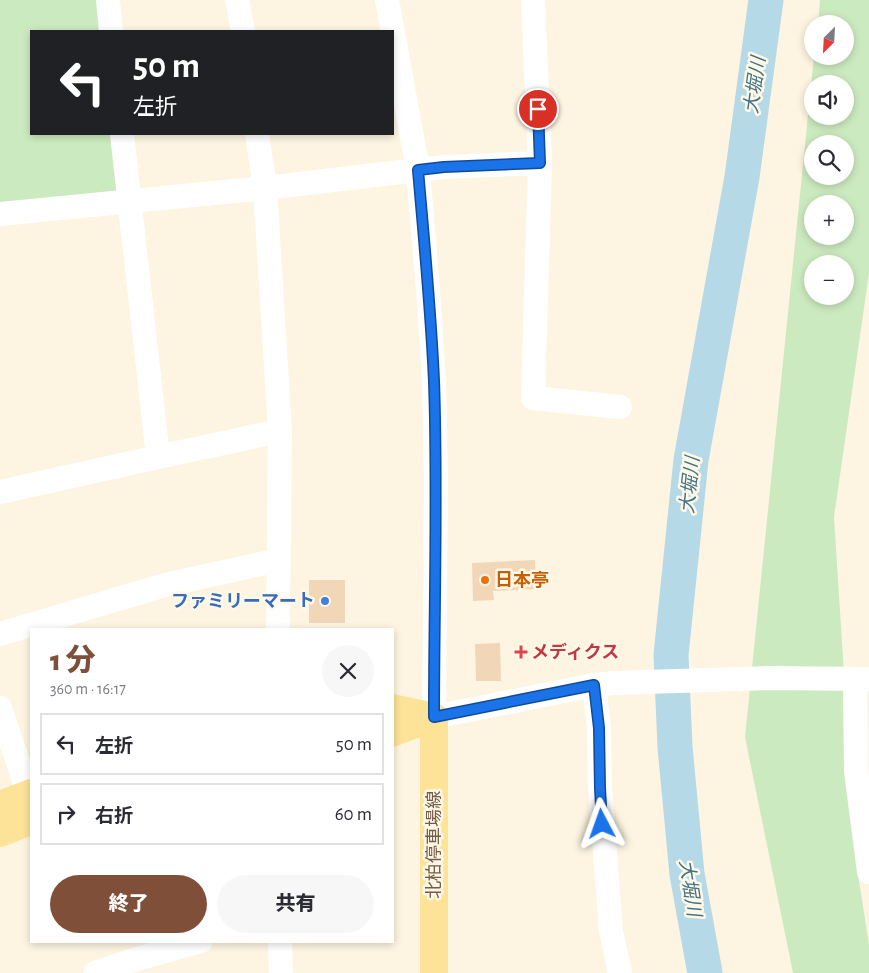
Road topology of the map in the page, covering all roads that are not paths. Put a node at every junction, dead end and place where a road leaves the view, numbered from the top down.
1 (108, 0) edge
2 (237, 0) edge
3 (387, 0) edge
4 (533, 0) edge
5 (112, 30) edge
6 (243, 30) edge
7 (392, 30) edge
8 (394, 38) edge
9 (122, 135) edge
10 (257, 135) edge
11 (540, 163) junction
12 (418, 170) junction
13 (265, 188) junction
14 (130, 201) junction
15 (0, 214) edge
16 (620, 407) dead end
17 (280, 431) junction
18 (158, 457) junction
19 (0, 492) edge
20 (280, 560) junction
21 (278, 628) edge
22 (0, 634) edge
23 (862, 679) edge
24 (604, 684) junction
25 (0, 708) edge
26 (394, 708) edge
27 (434, 717) junction
28 (394, 732) edge
29 (30, 796) edge
30 (0, 805) edge
31 (30, 821) edge
32 (0, 833) edge
33 (869, 872) edge
34 (195, 943) edge
35 (280, 943) edge
36 (130, 967) edge
37 (95, 973) edge
38 (281, 973) edge
39 (434, 973) edge
40 (620, 973) edge

1 - 5 street
2 - 6 street
3 - 7 street
4 - 11 street
8 - 12 street
9 - 14 street
10 - 13 street
11 - 12 street
11 - 16 street
12 - 13 street
12 - 27 street
13 - 14 street
13 - 17 street
14 - 15 street
14 - 18 street
17 - 18 street
17 - 20 street
18 - 19 street
20 - 21 street
20 - 22 street
23 - 24 street
23 - 33 street
24 - 27 street
24 - 40 street
25 - 29 street
26 - 27 main road
27 - 28 main road
27 - 39 main road, 北柏停車場線
29 - 30 main road
31 - 32 main road
34 - 36 street
35 - 38 street
36 - 37 street

